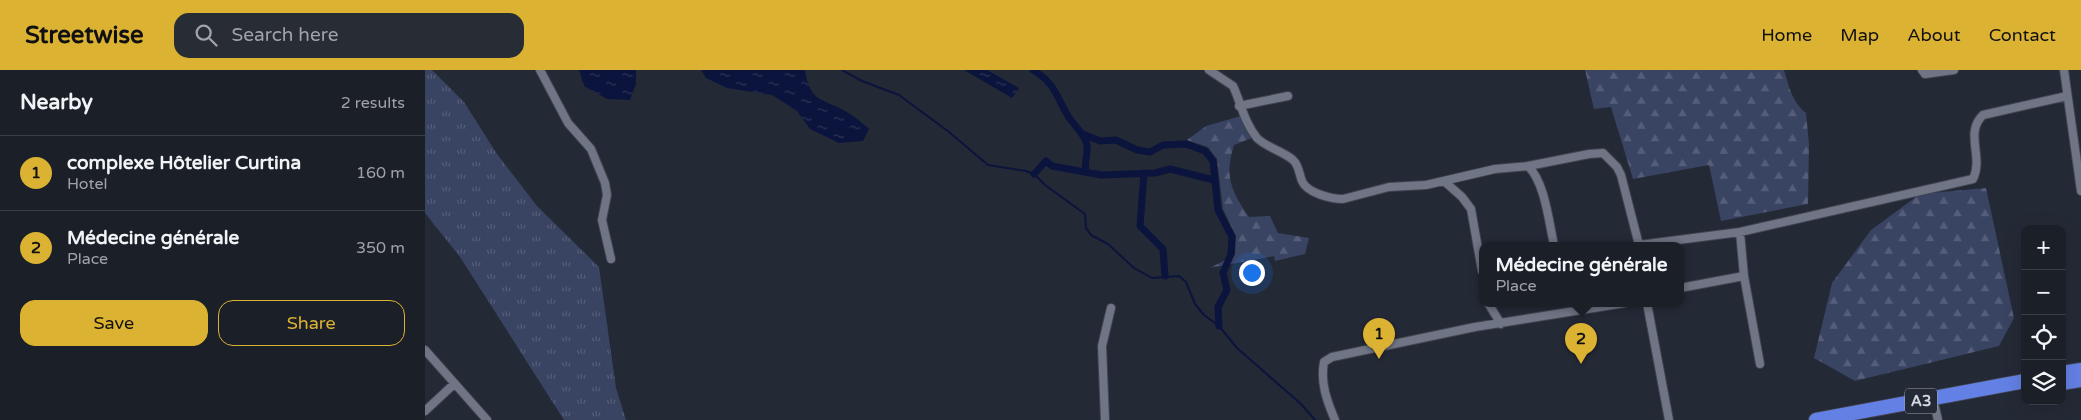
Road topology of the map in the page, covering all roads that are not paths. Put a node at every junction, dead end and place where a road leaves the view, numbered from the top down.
1 (540, 70) edge
2 (1209, 70) edge
3 (1922, 70) edge
4 (1954, 70) edge
5 (2064, 70) edge
6 (1288, 96) dead end
7 (2067, 96) junction
8 (1239, 106) junction
9 (1528, 166) junction
10 (1444, 181) junction
11 (2081, 191) edge
12 (1741, 232) junction
13 (1553, 242) edge
14 (1638, 242) edge
15 (1663, 242) edge
16 (1479, 254) edge
17 (611, 259) dead end
18 (1744, 276) junction
19 (1684, 287) edge
20 (1490, 307) edge
21 (1568, 307) edge
22 (1601, 307) edge
23 (1648, 307) edge
24 (1111, 308) dead end
25 (1570, 312) junction
26 (1501, 324) junction
27 (425, 350) edge
28 (1760, 364) dead end
29 (2081, 370) edge
30 (2066, 372) edge
31 (2081, 380) edge
32 (2021, 381) edge
33 (2066, 382) edge
34 (454, 384) junction
35 (2021, 391) edge
36 (425, 411) edge
37 (1937, 413) edge
38 (487, 420) edge
39 (1105, 420) edge
40 (1335, 420) edge
41 (1669, 420) edge
42 (1816, 420) edge
43 (1859, 420) edge

1 - 17 street
2 - 8 street
3 - 4 street
5 - 7 street
6 - 8 street
7 - 11 street
7 - 12 street
8 - 10 street
9 - 10 street
9 - 13 street
9 - 14 street
10 - 16 street
12 - 15 street
12 - 18 street
18 - 19 street
18 - 28 street
20 - 26 street
21 - 25 street
22 - 25 street
23 - 41 street
24 - 39 street
25 - 26 street
26 - 40 street
27 - 34 street
29 - 30 highway
31 - 33 highway
32 - 42 highway, A3
34 - 36 street
34 - 38 street
35 - 37 highway, A3
37 - 43 highway, A3

